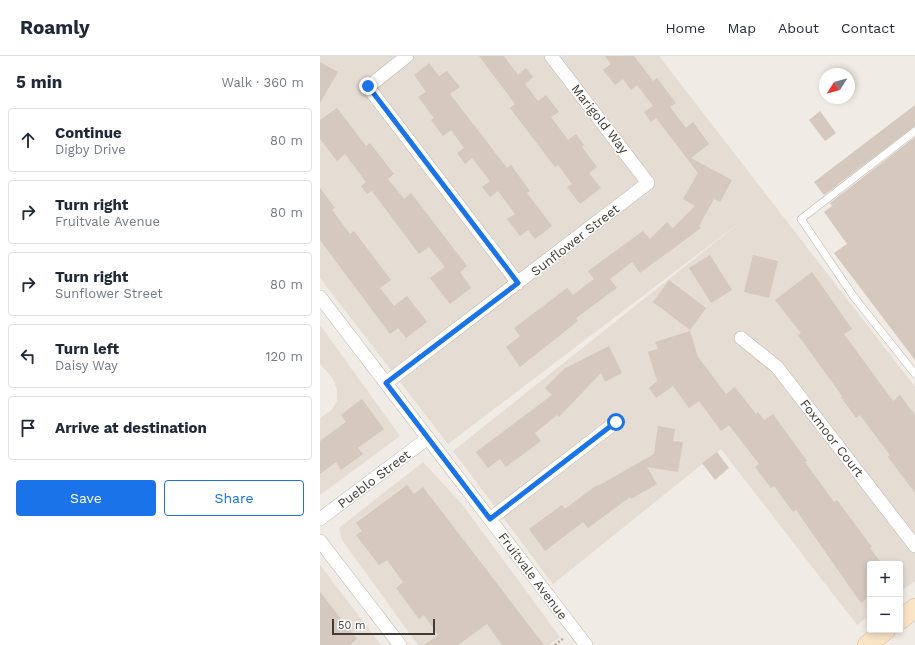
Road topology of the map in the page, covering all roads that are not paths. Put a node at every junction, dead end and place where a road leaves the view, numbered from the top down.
1 (407, 56) edge
2 (551, 56) edge
3 (915, 131) edge
4 (648, 183) joint
5 (518, 283) junction
6 (320, 297) edge
7 (741, 338) dead end
8 (915, 374) edge
9 (386, 383) junction
10 (616, 422) dead end
11 (428, 438) junction
12 (320, 519) edge
13 (490, 519) junction
14 (320, 541) edge
15 (915, 546) edge
16 (915, 608) edge
17 (903, 618) edge
18 (882, 633) edge
19 (400, 645) edge
20 (586, 645) edge
21 (867, 645) edge

1 - 5 street
2 - 4 street, Marigold Way
3 - 8 lane
4 - 5 street, Sunflower Street
5 - 9 street, Sunflower Street
6 - 9 street, Fruitvale Avenue
7 - 15 street, Foxmoor Court
9 - 11 street, Fruitvale Avenue
10 - 13 street
11 - 12 street, Pueblo Street
11 - 13 street, Fruitvale Avenue
13 - 20 street, Fruitvale Avenue
14 - 19 street
16 - 17 street
18 - 21 street

